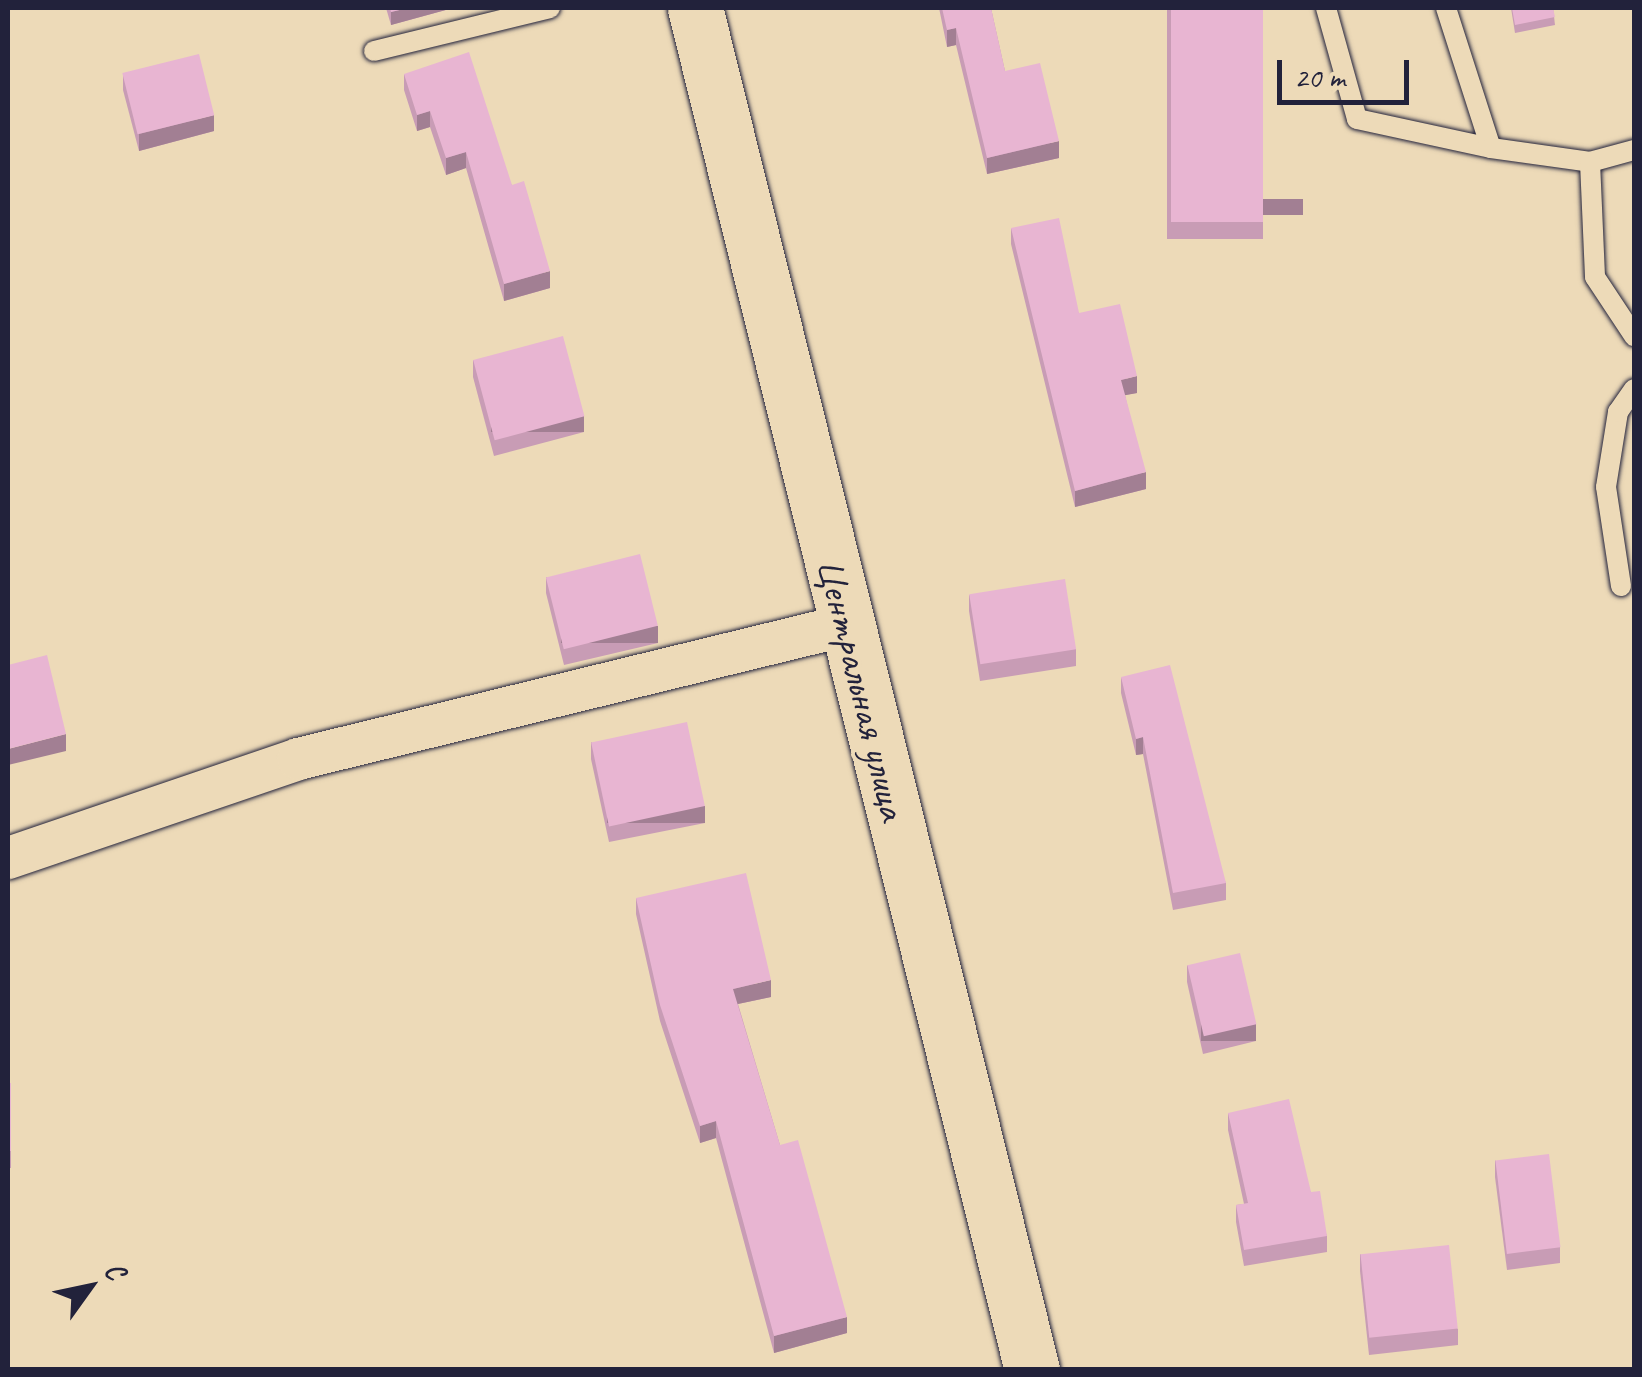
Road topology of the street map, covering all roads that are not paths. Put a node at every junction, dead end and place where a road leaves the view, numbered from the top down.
1 (550, 8) edge
2 (695, 8) edge
3 (1326, 8) edge
4 (1446, 8) edge
5 (374, 51) dead end
6 (1490, 148) junction
7 (1634, 150) edge
8 (1590, 162) junction
9 (1634, 336) edge
10 (1634, 389) edge
11 (1621, 586) dead end
12 (848, 625) junction
13 (8, 858) edge
14 (1032, 1370) edge

1 - 5 lane
2 - 12 main road, Центральная улица
3 - 6 lane
4 - 6 lane
6 - 8 lane
7 - 8 lane
8 - 9 lane
10 - 11 lane
12 - 13 street
12 - 14 main road, Центральная улица

